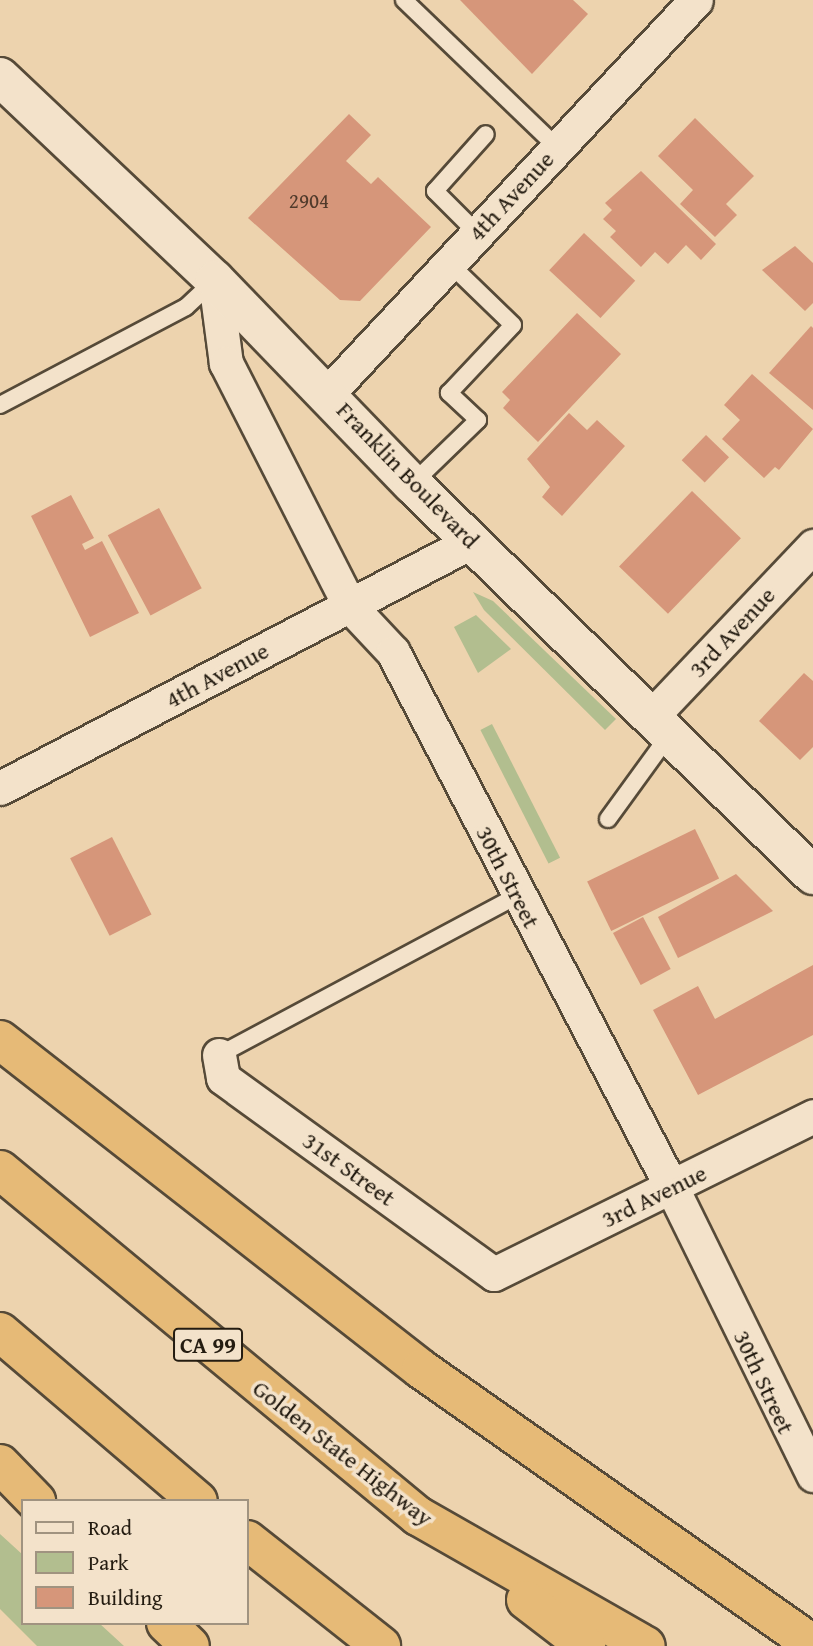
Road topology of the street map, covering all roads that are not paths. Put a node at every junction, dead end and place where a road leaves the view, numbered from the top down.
1 (404, 0) edge
2 (696, 0) edge
3 (0, 77) edge
4 (486, 134) dead end
5 (557, 147) junction
6 (476, 232) junction
7 (448, 262) junction
8 (215, 280) junction
9 (328, 393) junction
10 (0, 405) edge
11 (412, 484) junction
12 (471, 541) junction
13 (813, 546) edge
14 (351, 606) junction
15 (660, 726) junction
16 (0, 788) edge
17 (608, 819) dead end
18 (813, 876) edge
19 (517, 895) junction
20 (0, 1040) edge
21 (219, 1055) joint
22 (813, 1116) edge
23 (0, 1170) edge
24 (672, 1188) junction
25 (494, 1274) joint
26 (0, 1332) edge
27 (0, 1464) edge
28 (811, 1476) edge
29 (34, 1499) edge
30 (196, 1499) edge
31 (418, 1516) junction
32 (248, 1541) edge
33 (168, 1625) edge
34 (371, 1640) edge
35 (813, 1645) edge
36 (190, 1646) edge
37 (586, 1646) edge
38 (646, 1646) edge

1 - 5 lane
2 - 5 street, 4th Avenue
3 - 8 main road, Franklin Boulevard
4 - 6 lane
5 - 6 street, 4th Avenue
6 - 7 street, 4th Avenue
7 - 9 street, 4th Avenue
7 - 11 lane
8 - 9 main road, Franklin Boulevard
8 - 10 lane
8 - 14 street, 30th Street
9 - 11 main road, Franklin Boulevard
11 - 12 main road, Franklin Boulevard
12 - 14 street, 4th Avenue
12 - 15 main road, Franklin Boulevard
13 - 15 street, 3rd Avenue
14 - 16 street, 4th Avenue
14 - 19 street, 30th Street
15 - 17 lane
15 - 18 main road, Franklin Boulevard
19 - 21 lane
19 - 24 street, 30th Street
20 - 35 highway
21 - 25 street, 31st Street
22 - 24 street, 3rd Avenue
23 - 31 highway, Golden State Highway / CA 99
24 - 25 street, 3rd Avenue
24 - 28 street, 30th Street
26 - 30 highway
27 - 29 highway
31 - 37 highway
31 - 38 highway, Golden State Highway
32 - 34 highway
33 - 36 highway

